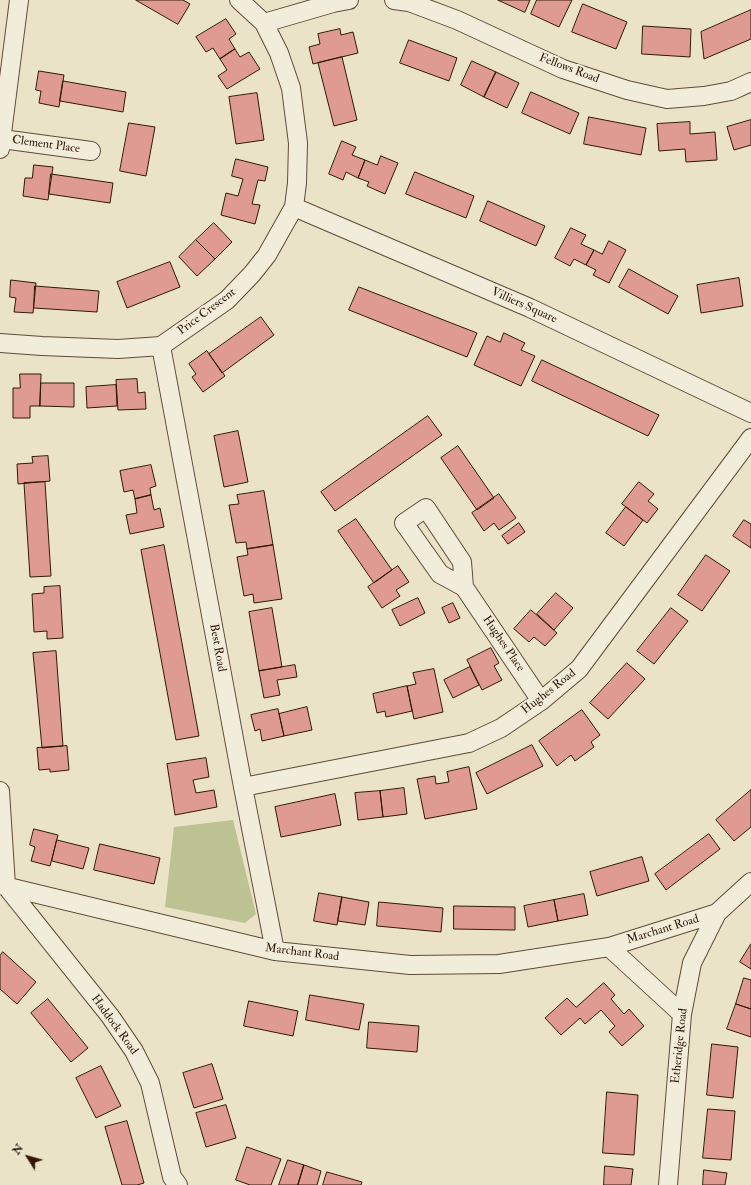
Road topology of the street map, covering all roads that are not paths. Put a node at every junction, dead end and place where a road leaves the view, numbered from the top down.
1 (19, 0) edge
2 (239, 0) edge
3 (349, 0) edge
4 (404, 1) edge
5 (264, 23) junction
6 (751, 82) edge
7 (1, 144) edge
8 (91, 151) dead end
9 (294, 207) junction
10 (0, 343) edge
11 (161, 346) junction
12 (751, 413) edge
13 (751, 438) edge
14 (464, 587) dead end
15 (541, 701) junction
16 (243, 787) junction
17 (0, 791) edge
18 (751, 882) edge
19 (3, 886) edge
20 (717, 913) junction
21 (609, 947) junction
22 (275, 951) junction
23 (682, 1014) junction
24 (178, 1185) edge
25 (668, 1185) edge

1 - 7 street
2 - 5 street, Price Crescent
3 - 5 street
4 - 6 street, Fellows Road
5 - 9 street, Price Crescent
7 - 8 street, Clement Place
9 - 11 street, Price Crescent
9 - 12 street, Villiers Square
10 - 11 street
11 - 16 street, Best Road
13 - 15 street, Hughes Road
14 - 15 street, Hughes Place
15 - 16 street, Hughes Road
16 - 22 street, Best Road
17 - 19 street
18 - 20 street
19 - 22 street, Marchant Road
19 - 24 street, Haddock Road
20 - 21 street, Marchant Road
20 - 23 street, Etheridge Road
21 - 22 street, Marchant Road
21 - 23 street, Marchant Road
23 - 25 street, Etheridge Road

